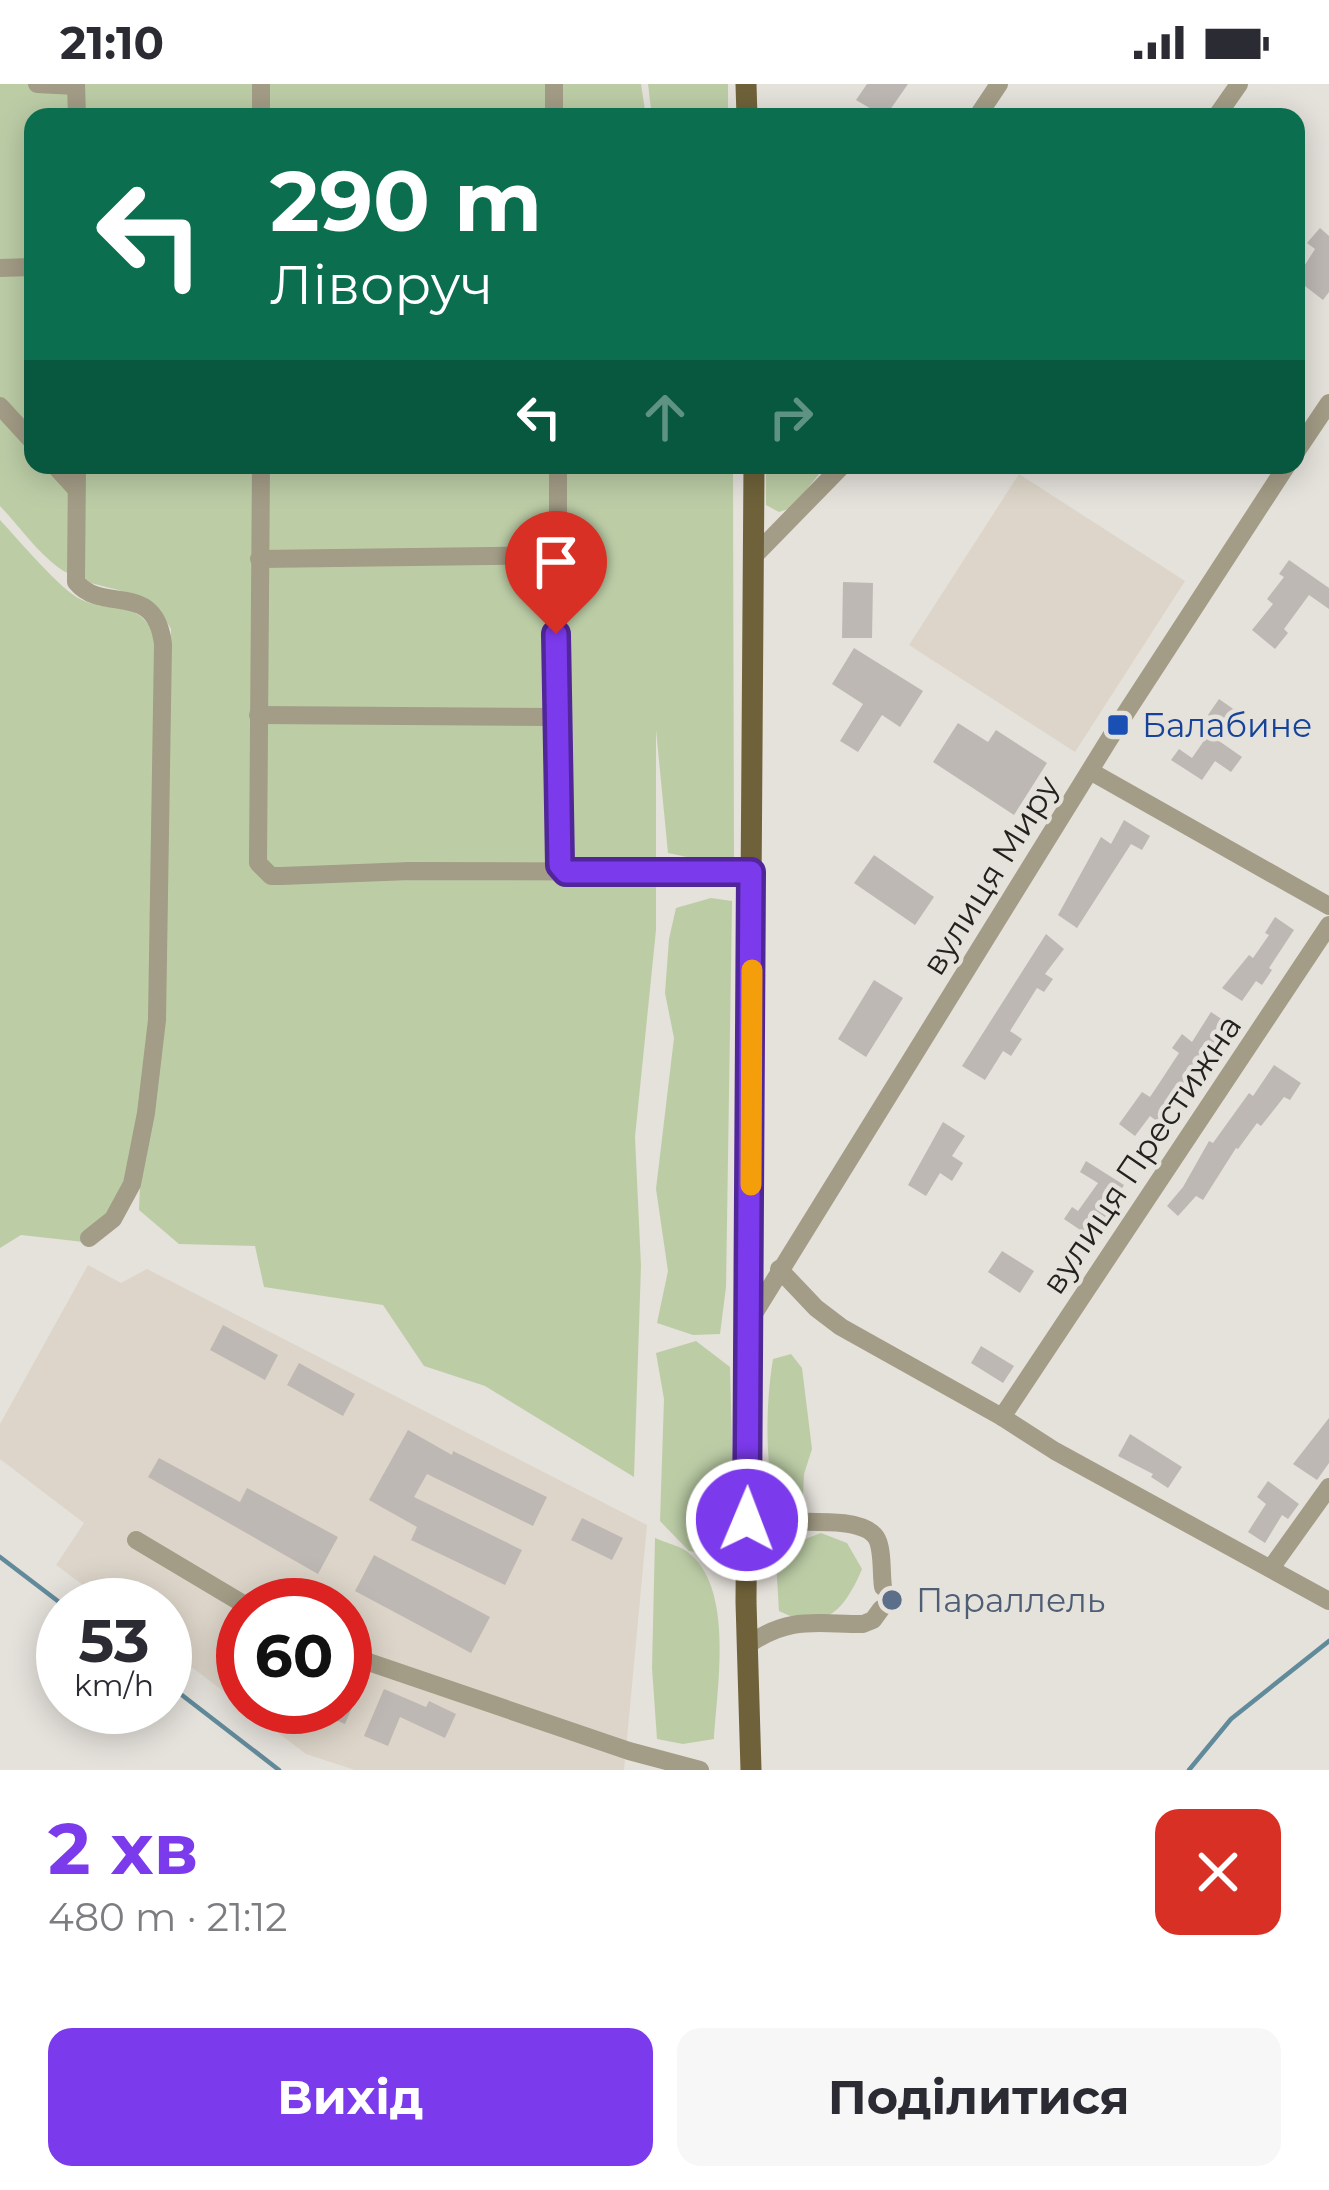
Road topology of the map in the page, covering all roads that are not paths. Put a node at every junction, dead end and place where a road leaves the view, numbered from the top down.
1 (37, 84) edge
2 (76, 85) edge
3 (1329, 403) edge
4 (0, 406) edge
5 (24, 432) edge
6 (1305, 439) edge
7 (62, 474) edge
8 (76, 474) edge
9 (261, 474) edge
10 (557, 474) edge
11 (754, 474) edge
12 (834, 474) edge
13 (1282, 474) edge
14 (76, 489) junction
15 (557, 554) junction
16 (754, 555) junction
17 (259, 559) junction
18 (258, 715) junction
19 (556, 716) junction
20 (1090, 771) junction
21 (566, 872) junction
22 (751, 872) junction
23 (1329, 906) edge
24 (1329, 925) edge
25 (88, 1238) dead end
26 (779, 1269) junction
27 (750, 1321) junction
28 (1003, 1417) junction
29 (1329, 1487) edge
30 (747, 1520) junction
31 (136, 1540) dead end
32 (1271, 1568) junction
33 (883, 1587) dead end
34 (216, 1588) edge
35 (1329, 1601) edge
36 (881, 1609) dead end
37 (749, 1644) junction
38 (372, 1663) edge
39 (700, 1770) edge
40 (751, 1770) edge

1 - 2 street
3 - 6 street
4 - 5 street
7 - 14 street
8 - 14 street
9 - 17 street
10 - 15 street
11 - 16 main road
12 - 16 street
13 - 20 street, вулиця Миру
14 - 25 street
15 - 17 street
15 - 19 street
16 - 22 main road
17 - 18 street
18 - 19 street
18 - 21 street
19 - 21 street
20 - 23 street
20 - 26 street, вулиця Миру
21 - 22 street
22 - 27 main road
24 - 28 street, вулиця Престижна
26 - 27 street, вулиця Миру
26 - 28 street
27 - 30 main road
28 - 32 street
29 - 32 street
30 - 33 street
30 - 37 main road
31 - 34 street
32 - 35 street
36 - 37 street
37 - 40 main road
38 - 39 street

